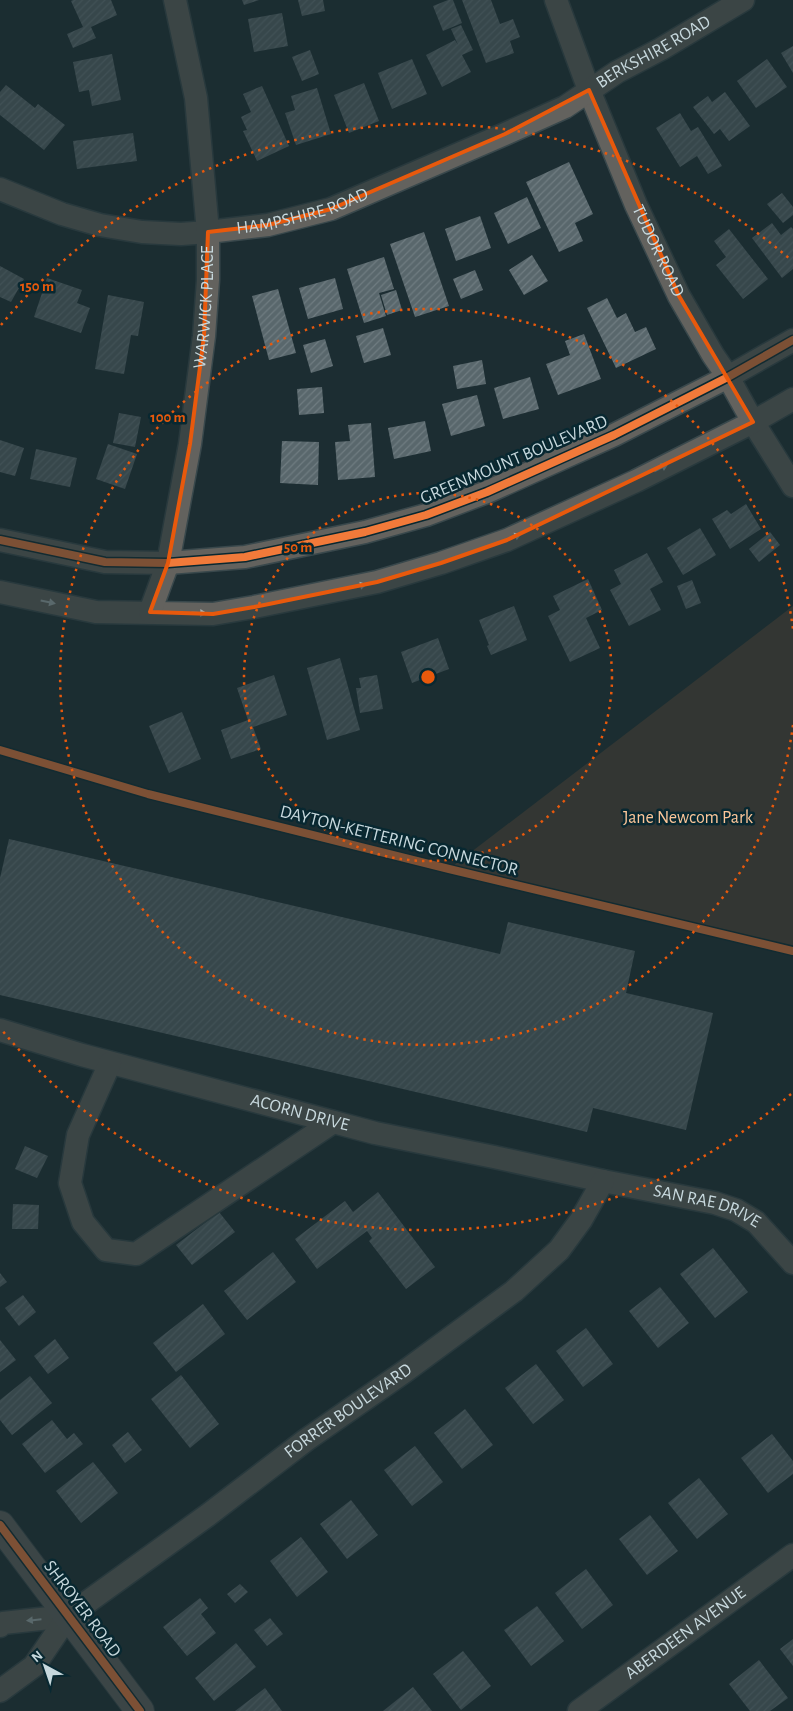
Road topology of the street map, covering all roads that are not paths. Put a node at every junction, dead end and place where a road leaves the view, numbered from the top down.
1 (175, 0) edge
2 (556, 0) edge
3 (743, 0) edge
4 (589, 90) junction
5 (0, 189) edge
6 (208, 232) junction
7 (793, 340) edge
8 (728, 377) junction
9 (793, 399) edge
10 (753, 422) junction
11 (793, 486) edge
12 (0, 540) edge
13 (168, 563) junction
14 (0, 592) edge
15 (150, 612) junction
16 (0, 1030) edge
17 (110, 1063) junction
18 (333, 1122) junction
19 (603, 1181) junction
20 (793, 1263) edge
21 (0, 1525) edge
22 (793, 1555) edge
23 (68, 1616) junction
24 (0, 1626) edge
25 (0, 1691) edge
26 (140, 1711) edge
27 (578, 1711) edge

1 - 6 street, WARWICK PLACE
2 - 4 street, TUDOR ROAD
3 - 4 street, BERKSHIRE ROAD
4 - 6 street, HAMPSHIRE ROAD
4 - 8 street, TUDOR ROAD
5 - 6 street, HAMPSHIRE ROAD
6 - 13 street, WARWICK PLACE
7 - 8 street, GREENMOUNT BOULEVARD
8 - 10 street, TUDOR ROAD
8 - 13 street, GREENMOUNT BOULEVARD
9 - 10 street
10 - 11 street, TUDOR ROAD
15 -> 10 street
12 - 13 street, GREENMOUNT BOULEVARD
13 - 15 street, WARWICK PLACE
14 -> 15 street
16 - 17 street, ACORN DRIVE
17 - 18 street, ACORN DRIVE
17 - 18 street
18 - 19 street, ACORN DRIVE
19 - 20 street, SAN RAE DRIVE
19 - 23 street, FORRER BOULEVARD
21 - 23 main road, SHROYER ROAD
22 - 27 street, ABERDEEN AVENUE
23 -> 24 street, FORRER BOULEVARD
23 - 25 street, FORRER BOULEVARD
23 - 26 main road, SHROYER ROAD

